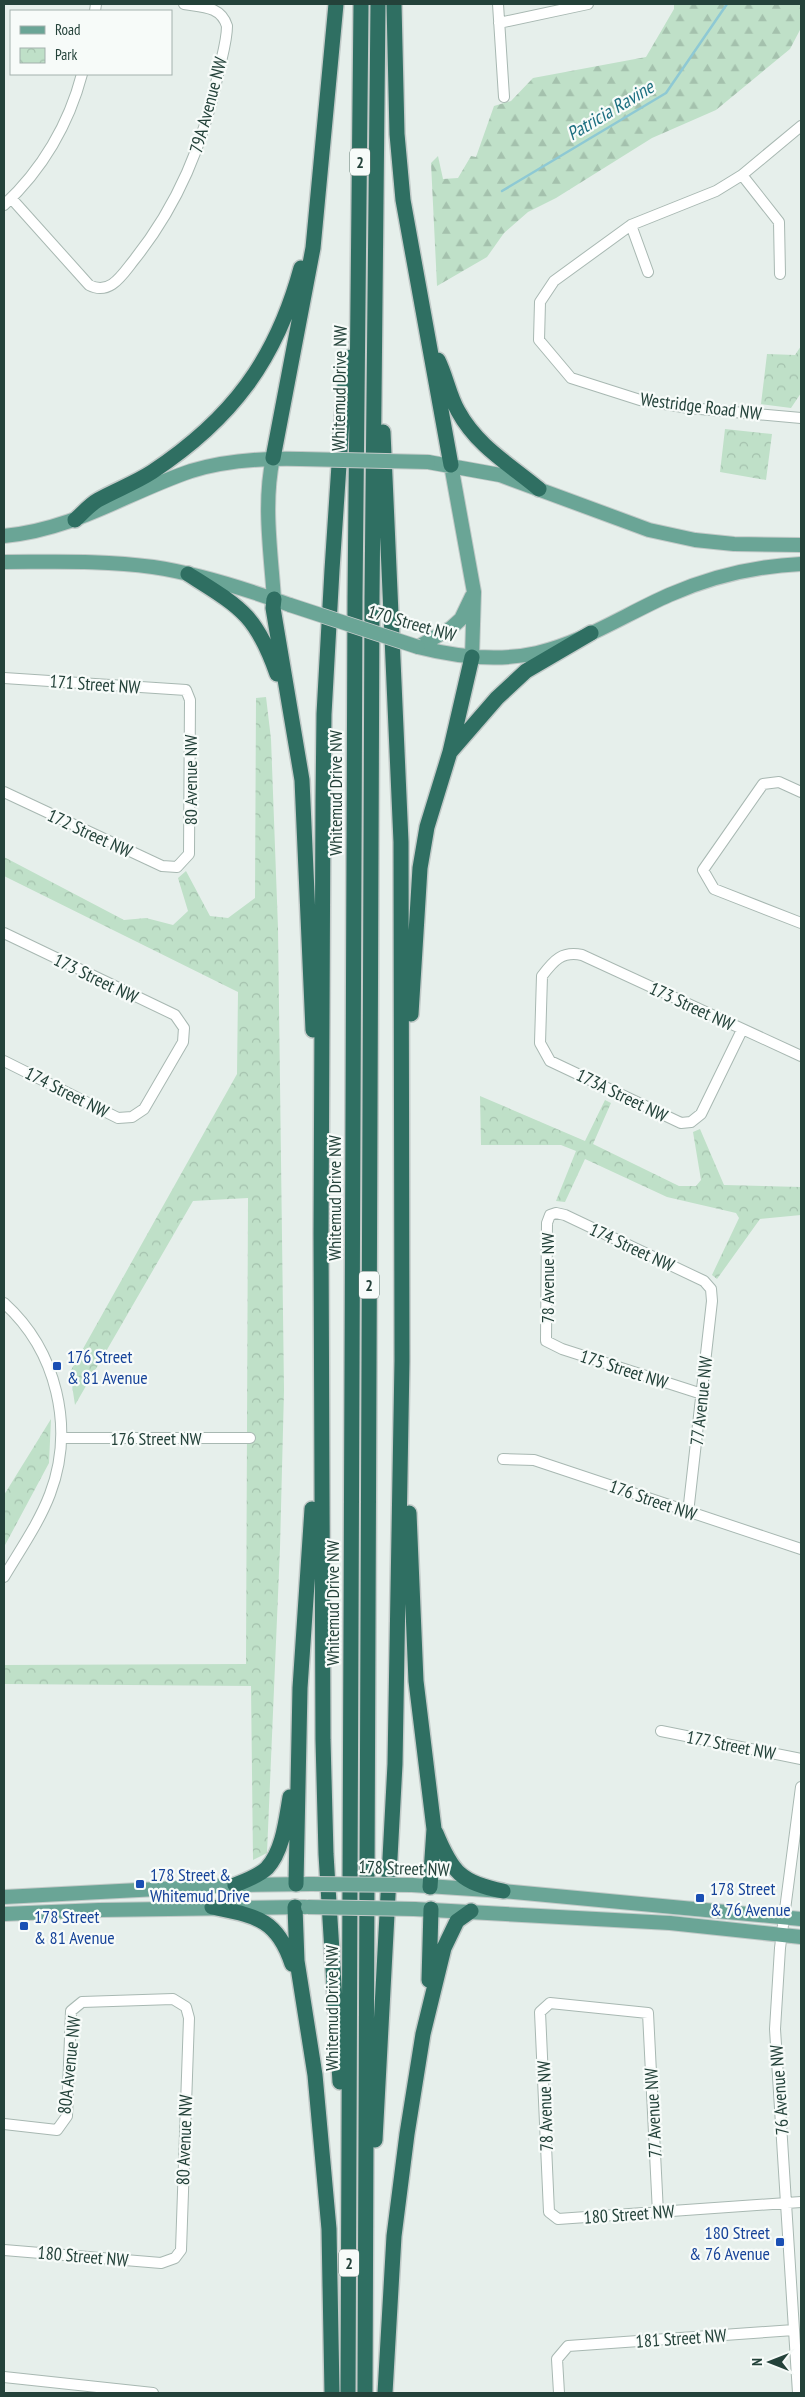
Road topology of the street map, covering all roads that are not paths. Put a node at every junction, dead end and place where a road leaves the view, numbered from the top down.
1 (184, 4) edge
2 (336, 4) edge
3 (361, 4) edge
4 (378, 4) edge
5 (394, 4) edge
6 (498, 4) edge
7 (588, 4) edge
8 (499, 23) junction
9 (82, 75) edge
10 (504, 97) dead end
11 (801, 126) edge
12 (322, 171) junction
13 (742, 175) junction
14 (8, 201) edge
15 (631, 225) junction
16 (648, 272) dead end
17 (780, 274) dead end
18 (358, 319) junction
19 (427, 339) junction
20 (374, 354) junction
21 (801, 418) edge
22 (273, 458) junction
23 (451, 464) junction
24 (539, 489) junction
25 (75, 520) junction
26 (4, 536) edge
27 (801, 545) edge
28 (4, 562) edge
29 (801, 564) edge
30 (188, 574) junction
31 (474, 592) junction
32 (274, 599) junction
33 (591, 633) junction
34 (418, 647) junction
35 (472, 658) junction
36 (4, 678) edge
37 (186, 690) joint
38 (289, 714) junction
39 (450, 752) junction
40 (4, 792) edge
41 (801, 792) edge
42 (177, 867) joint
43 (801, 923) edge
44 (4, 933) edge
45 (742, 1030) junction
46 (801, 1056) edge
47 (4, 1061) edge
48 (550, 1061) joint
49 (322, 1084) junction
50 (402, 1115) junction
51 (132, 1118) joint
52 (550, 1215) joint
53 (711, 1289) joint
54 (4, 1303) edge
55 (322, 1328) junction
56 (546, 1341) joint
57 (402, 1361) junction
58 (702, 1394) junction
59 (62, 1438) junction
60 (250, 1438) dead end
61 (503, 1458) dead end
62 (688, 1513) junction
63 (801, 1549) edge
64 (4, 1577) edge
65 (661, 1731) dead end
66 (299, 1742) junction
67 (801, 1760) edge
68 (801, 1787) edge
69 (434, 1829) junction
70 (296, 1884) junction
71 (235, 1885) junction
72 (430, 1887) junction
73 (503, 1891) junction
74 (4, 1897) edge
75 (212, 1907) junction
76 (301, 1907) junction
77 (431, 1909) junction
78 (471, 1911) junction
79 (4, 1914) edge
80 (784, 1917) junction
81 (801, 1919) edge
82 (782, 1935) junction
83 (801, 1937) edge
84 (302, 1994) junction
85 (550, 2003) joint
86 (186, 2006) joint
87 (423, 2034) junction
88 (4, 2124) edge
89 (349, 2132) junction
90 (801, 2202) edge
91 (786, 2204) junction
92 (549, 2212) joint
93 (658, 2212) junction
94 (366, 2216) junction
95 (4, 2250) edge
96 (162, 2263) joint
97 (794, 2330) junction
98 (4, 2377) edge
99 (153, 2393) edge
100 (332, 2393) edge
101 (348, 2393) edge
102 (366, 2393) edge
103 (385, 2393) edge
104 (559, 2393) edge
105 (798, 2393) edge

1 - 14 street, 79A Avenue NW
2 - 12 highway
3 - 18 highway, Whitemud Drive NW / 2
4 - 20 highway, Whitemud Drive NW / 2
5 - 19 highway
6 - 8 street
7 - 8 street
8 - 10 street
9 - 14 street
11 - 13 street, Westridge Road NW
12 - 22 highway
12 - 25 highway
13 - 15 street, Westridge Road NW
13 - 17 street
15 - 16 street
15 - 21 street, Westridge Road NW
18 - 49 highway
18 - 89 highway, Whitemud Drive NW / 2
19 - 23 highway
19 - 24 highway
20 - 50 highway
20 - 94 highway, Whitemud Drive NW / 2
22 - 23 main road, bridge
22 - 25 main road
22 - 32 main road
23 - 24 main road
23 - 31 main road
24 - 27 main road
25 - 26 main road
28 - 30 main road, 170 Street NW
29 - 33 main road, 170 Street NW
30 - 32 main road, 170 Street NW
30 - 38 highway
31 - 34 main road
31 - 35 main road
32 - 34 main road, 170 Street NW, bridge
32 - 38 highway
33 - 35 main road, 170 Street NW
33 - 39 highway
34 - 35 main road, 170 Street NW
35 - 39 highway
36 - 37 street, 171 Street NW
37 - 42 street, 80 Avenue NW
38 - 49 highway
39 - 50 highway
40 - 42 street, 172 Street NW
41 - 43 street
44 - 51 street, 173 Street NW
45 - 46 street, 173 Street NW
45 - 48 street, 173A Street NW
45 - 48 street, 173 Street NW
47 - 51 street, 174 Street NW
49 - 55 highway
50 - 57 highway
52 - 53 street, 174 Street NW
52 - 56 street, 78 Avenue NW
53 - 58 street, 77 Avenue NW
54 - 59 street
55 - 66 highway
55 - 89 highway
56 - 58 street, 175 Street NW
57 - 69 highway
57 - 94 highway
58 - 62 street, 77 Avenue NW
59 - 60 street, 176 Street NW
59 - 64 street
61 - 62 street, 176 Street NW
62 - 63 street, 176 Street NW
65 - 67 street, 177 Street NW
66 - 70 highway
66 - 71 highway
68 - 80 street, 76 Avenue NW
69 - 72 highway
69 - 73 highway
70 - 71 main road, 178 Street NW
70 - 72 main road, 178 Street NW, bridge
70 - 76 main road
71 - 74 main road, 178 Street NW
72 - 73 main road, 178 Street NW
72 - 77 main road
73 - 80 main road, 178 Street NW
75 - 76 main road
75 - 79 main road
75 - 84 highway
76 - 77 main road, bridge
76 - 84 highway
77 - 78 main road
77 - 87 highway
78 - 82 main road
78 - 87 highway
80 - 81 main road, 178 Street NW
80 - 82 street, 76 Avenue NW
82 - 83 main road
82 - 91 street, 76 Avenue NW
84 - 100 highway
85 - 92 street, 78 Avenue NW
85 - 93 street, 77 Avenue NW
86 - 88 street, 80A Avenue NW
86 - 96 street, 80 Avenue NW
87 - 103 highway
89 - 101 highway, Whitemud Drive NW / 2
90 - 91 street, 180 Street NW
91 - 93 street, 180 Street NW
91 - 97 street, 76 Avenue NW
92 - 93 street, 180 Street NW
94 - 102 highway, Whitemud Drive NW / 2
95 - 96 street, 180 Street NW
97 - 104 street, 181 Street NW
97 - 105 street, 76 Avenue NW
98 - 99 street

